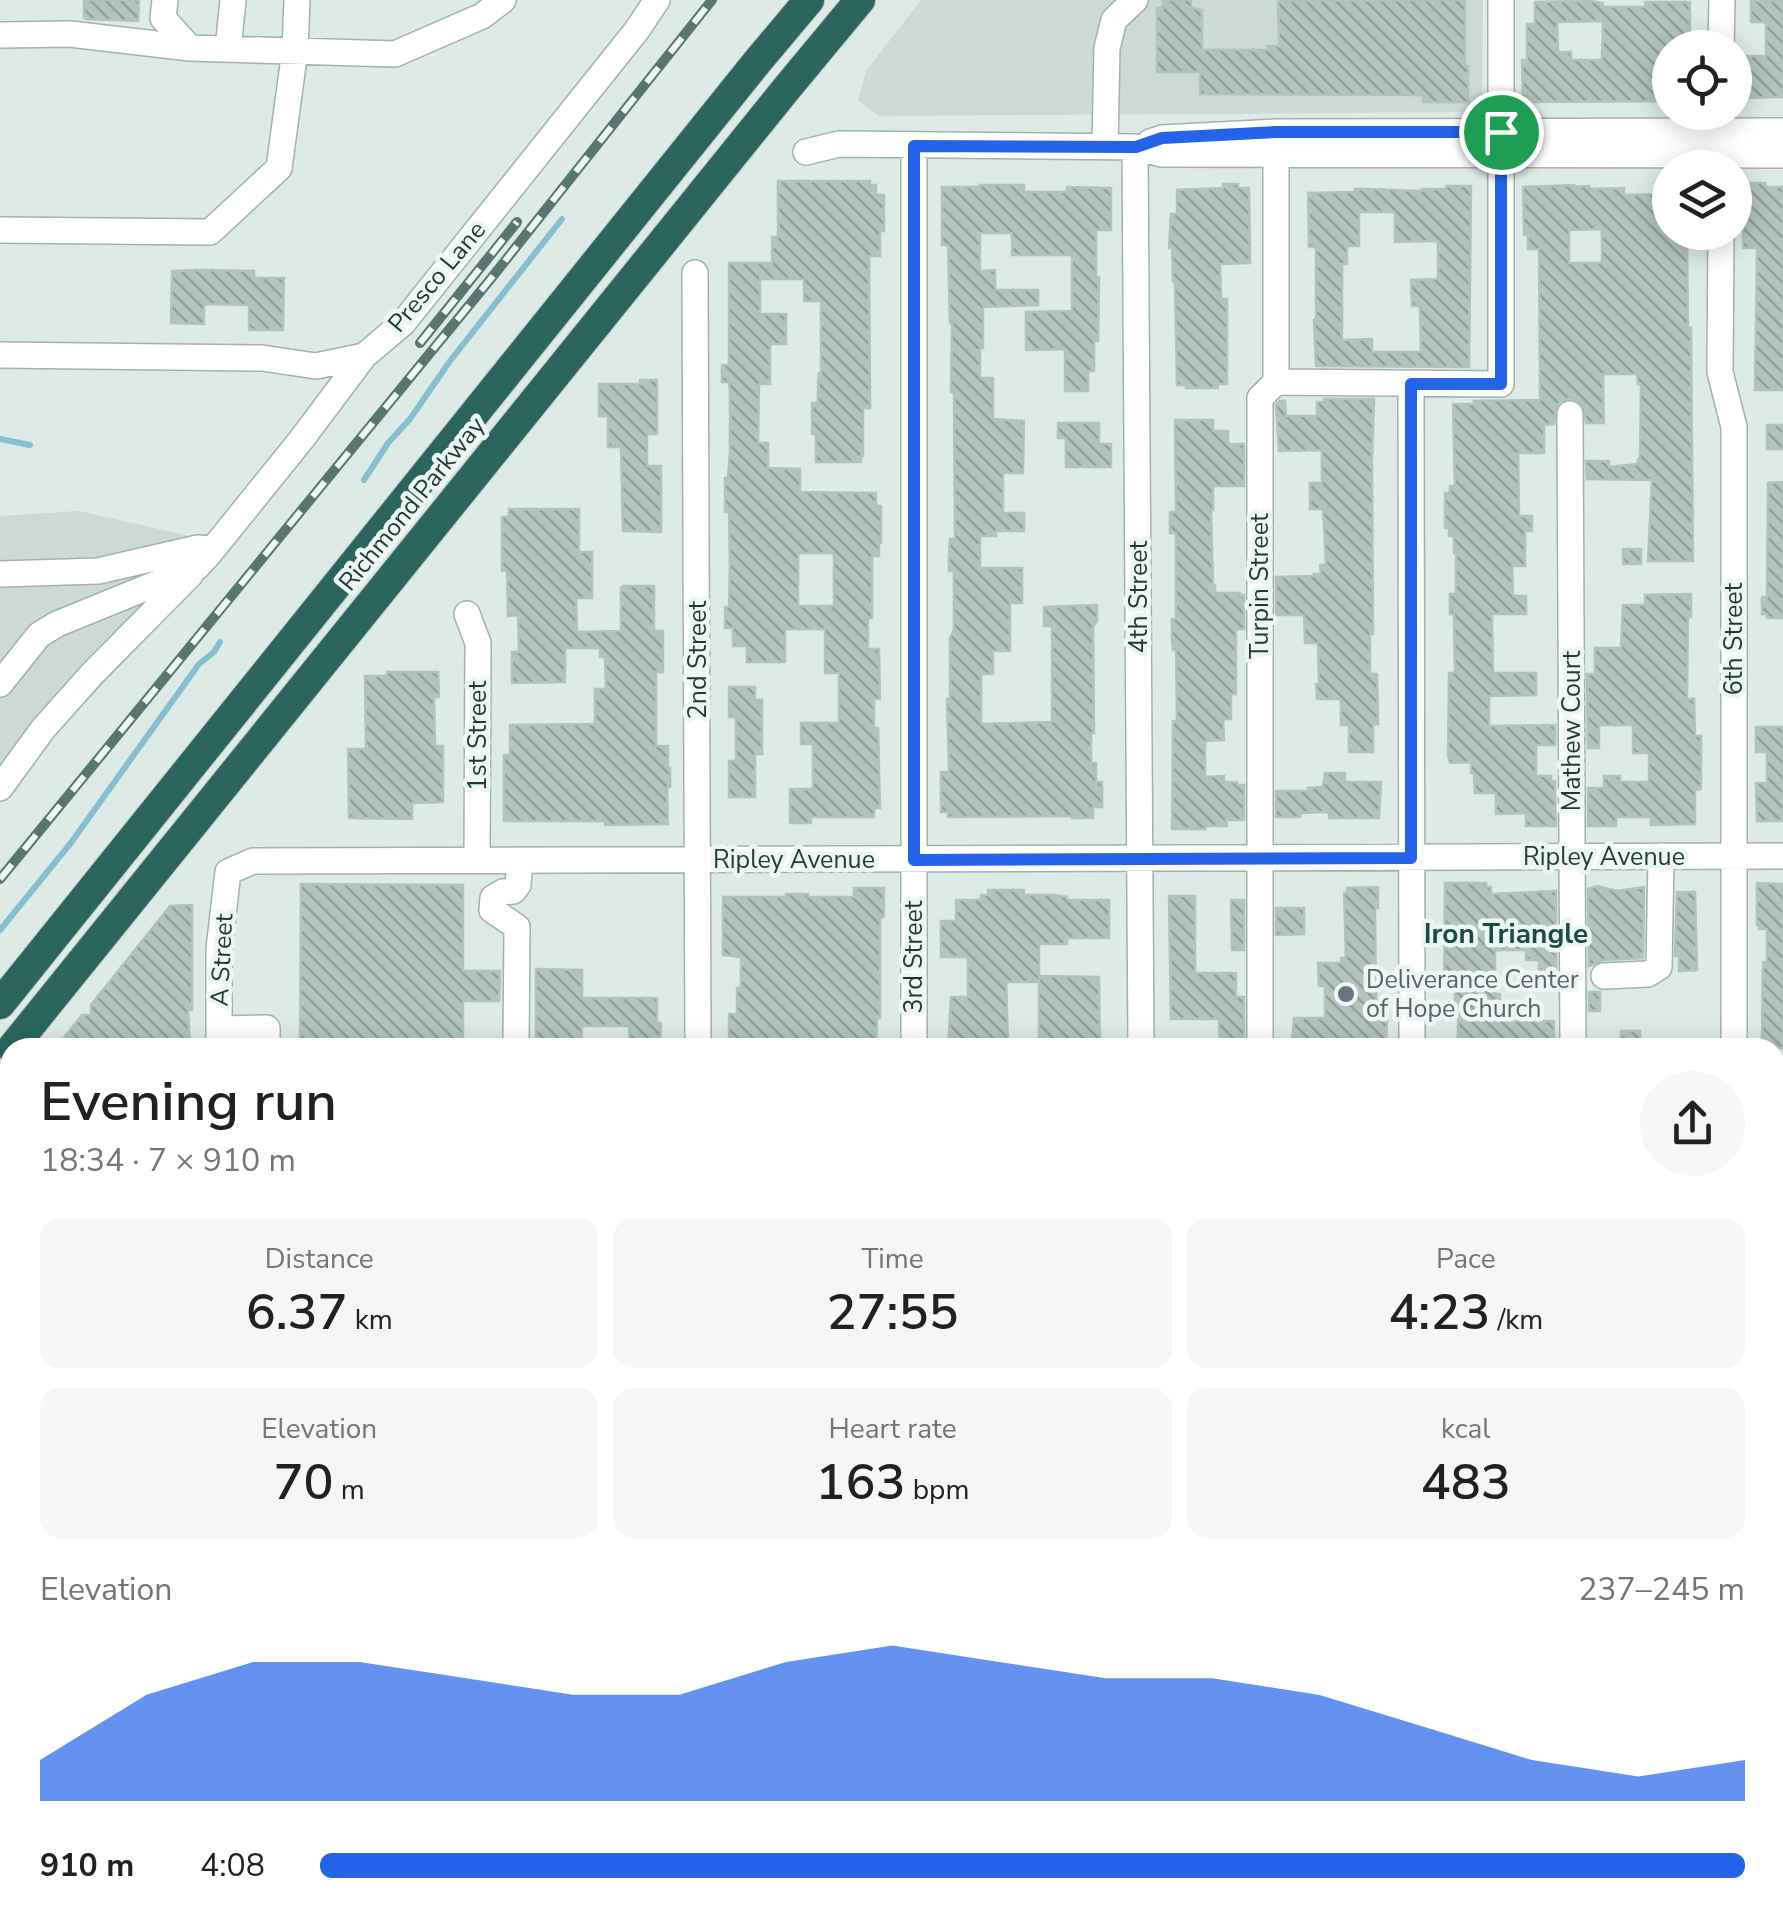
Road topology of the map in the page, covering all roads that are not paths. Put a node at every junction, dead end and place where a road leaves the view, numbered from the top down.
1 (165, 0) edge
2 (232, 0) edge
3 (298, 0) edge
4 (502, 0) edge
5 (657, 0) edge
6 (809, 0) edge
7 (860, 0) edge
8 (1135, 0) edge
9 (1501, 0) edge
10 (1722, 0) edge
11 (482, 8) edge
12 (1721, 30) edge
13 (0, 35) edge
14 (190, 48) junction
15 (228, 49) junction
16 (295, 50) junction
17 (1783, 131) edge
18 (1721, 142) edge
19 (1276, 144) junction
20 (1501, 144) junction
21 (914, 146) junction
22 (1104, 146) junction
23 (1136, 147) junction
24 (806, 152) dead end
25 (1783, 155) edge
26 (0, 230) edge
27 (1720, 250) edge
28 (695, 273) dead end
29 (0, 355) edge
30 (364, 356) junction
31 (1276, 382) junction
32 (1411, 384) junction
33 (1570, 414) dead end
34 (203, 561) junction
35 (0, 574) edge
36 (467, 614) dead end
37 (0, 684) edge
38 (0, 788) edge
39 (1573, 856) junction
40 (1661, 856) junction
41 (1734, 856) junction
42 (1783, 856) edge
43 (1260, 858) junction
44 (1411, 858) junction
45 (1141, 859) junction
46 (476, 860) junction
47 (520, 860) junction
48 (698, 860) junction
49 (914, 860) junction
50 (228, 872) joint
51 (1604, 976) dead end
52 (0, 1004) edge
53 (20, 1038) edge
54 (219, 1038) edge
55 (267, 1038) edge
56 (516, 1038) edge
57 (698, 1038) edge
58 (914, 1038) edge
59 (1141, 1038) edge
60 (1260, 1038) edge
61 (1412, 1038) edge
62 (1573, 1038) edge
63 (1734, 1038) edge

1 - 14 street
2 - 15 street
3 - 16 street
4 - 11 street
5 - 30 street, Presco Lane
6 - 52 highway, Richmond Parkway
7 - 53 highway, Richmond Parkway
8 - 22 street
9 - 20 street
10 - 12 street
11 - 16 street
13 - 14 street
14 - 15 street
15 - 16 street
16 - 26 street
17 - 18 street
18 - 20 street
18 - 25 street
19 - 20 street
19 - 23 street
19 - 31 street, Turpin Street
20 - 32 street
21 - 22 street
21 - 24 street
21 - 49 street, 3rd Street
22 - 23 street
23 - 45 street, 4th Street
27 - 41 street, 6th Street
28 - 48 street, 2nd Street
29 - 30 street, Presco Lane
30 - 34 street
31 - 32 street
31 - 43 street, Turpin Street
32 - 44 street
33 - 39 street, Mathew Court
34 - 35 street
34 - 37 street
34 - 38 street
36 - 46 street, 1st Street
39 - 40 street, Ripley Avenue
39 - 44 street, Ripley Avenue
39 - 62 street, Mathew Court
40 - 41 street, Ripley Avenue
40 - 51 street
41 - 42 street, Ripley Avenue
41 - 63 street, 6th Street
43 - 44 street, Ripley Avenue
43 - 45 street, Ripley Avenue
43 - 60 street, Turpin Street
44 - 61 street
45 - 49 street, Ripley Avenue
45 - 59 street, 4th Street
46 - 47 street, Ripley Avenue
46 - 50 street, Ripley Avenue
47 - 48 street, Ripley Avenue
47 - 56 street
48 - 49 street, Ripley Avenue
48 - 57 street, 2nd Street
49 - 58 street, 3rd Street
50 - 54 street, A Street
54 - 55 street

